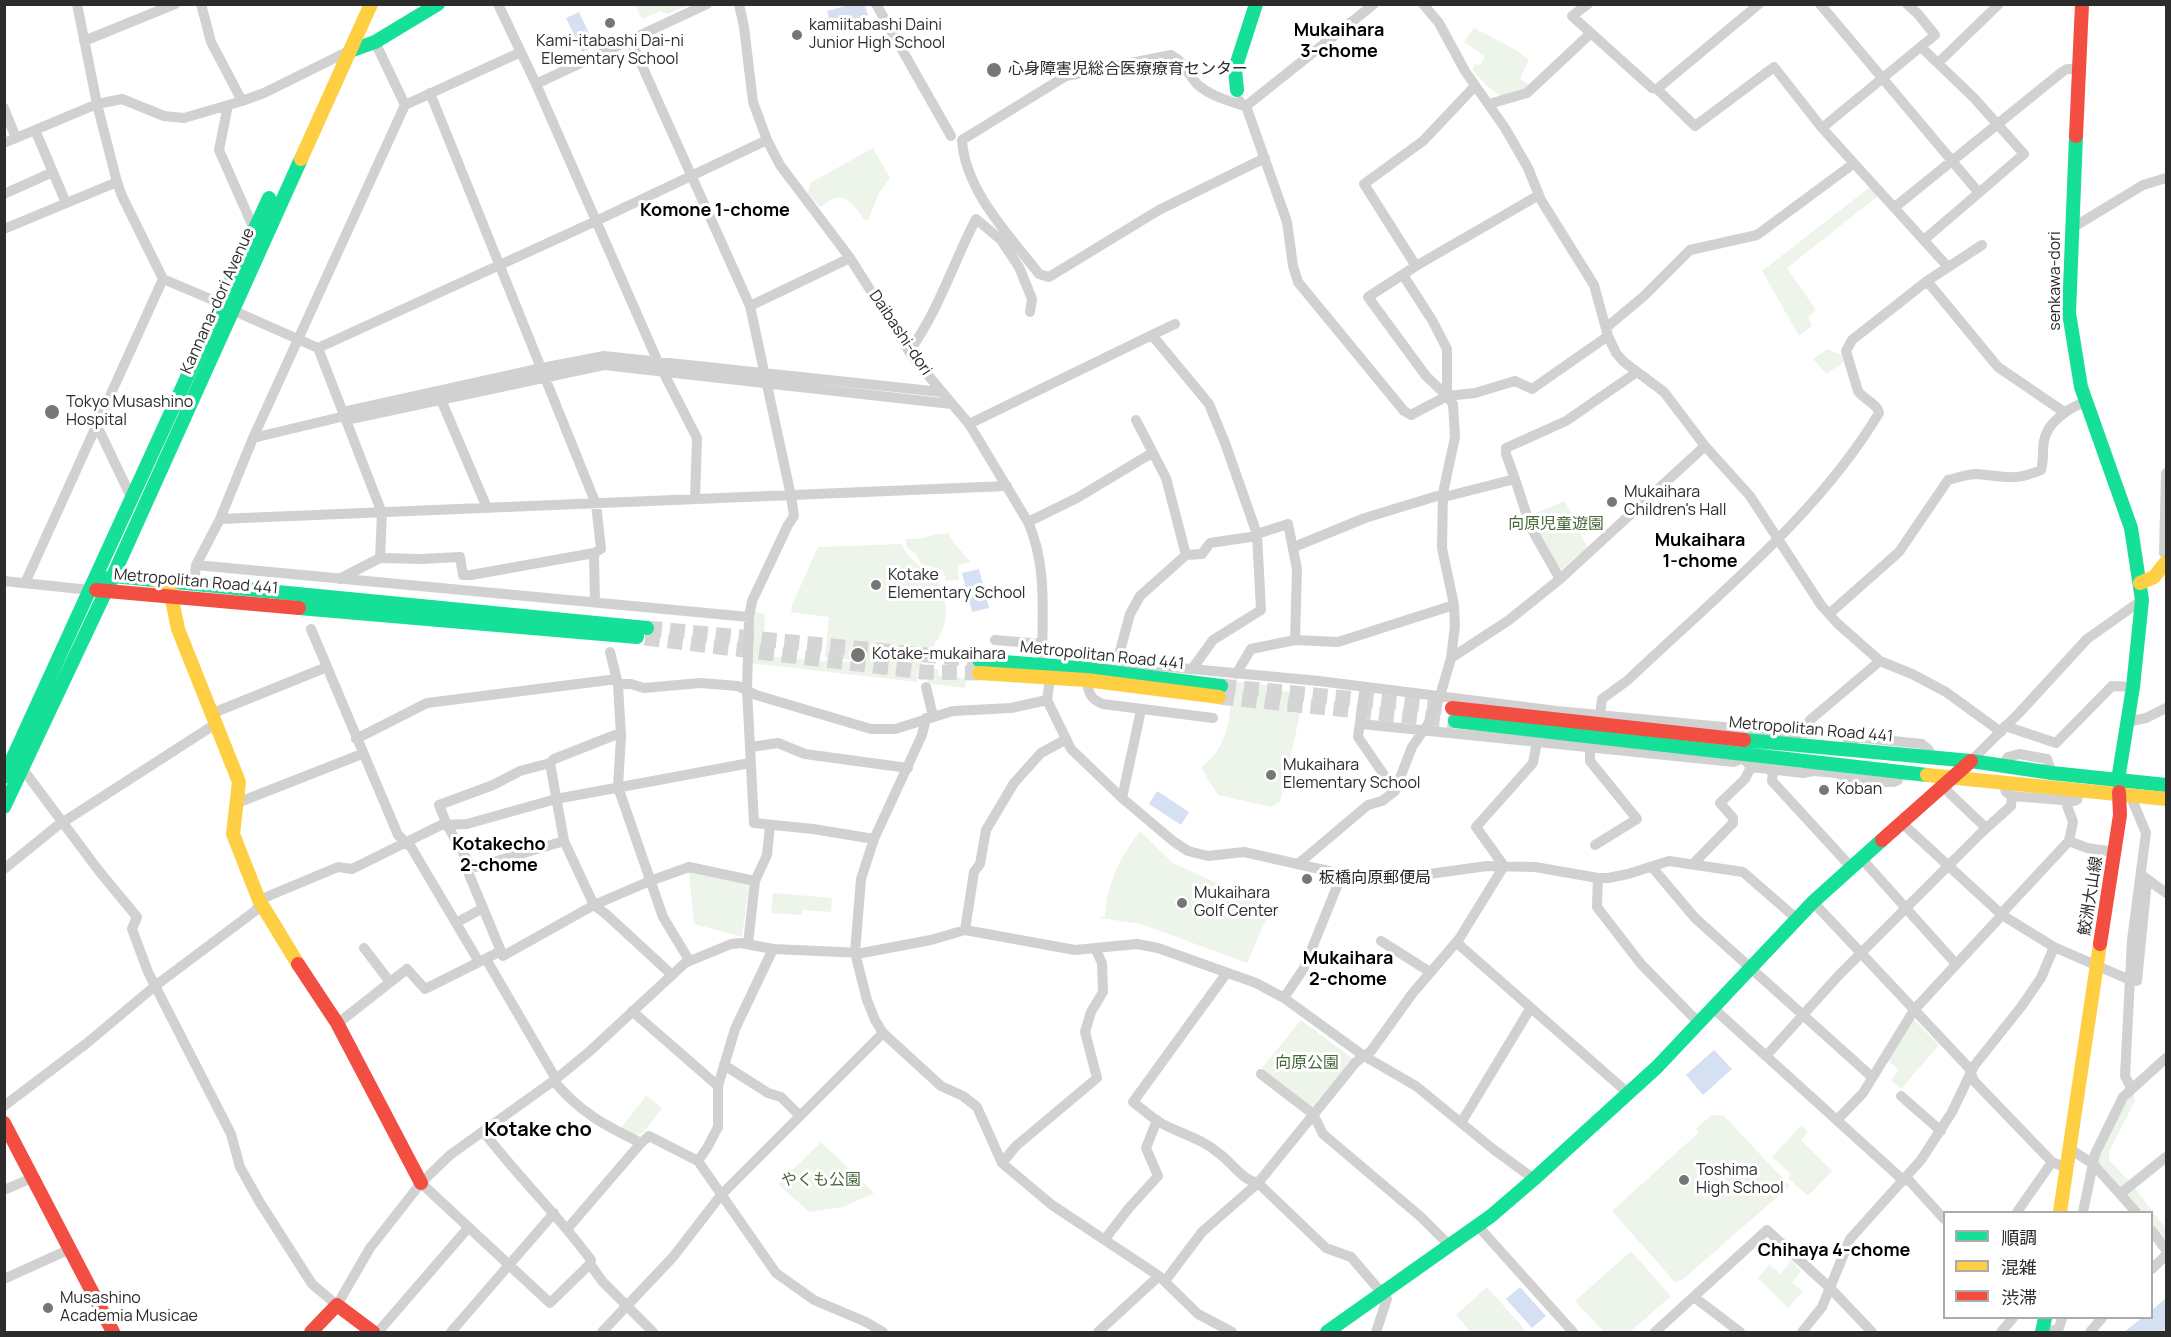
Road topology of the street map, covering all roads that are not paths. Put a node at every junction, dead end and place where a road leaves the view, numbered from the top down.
1 (77, 4) edge
2 (175, 4) edge
3 (201, 4) edge
4 (358, 4) edge
5 (370, 4) edge
6 (438, 4) edge
7 (498, 4) edge
8 (707, 4) edge
9 (739, 4) edge
10 (876, 4) edge
11 (1256, 4) edge
12 (1374, 4) edge
13 (1423, 4) edge
14 (1588, 4) edge
15 (1759, 4) edge
16 (1820, 4) edge
17 (1907, 4) edge
18 (1999, 4) edge
19 (2082, 4) edge
20 (1591, 33) junction
21 (630, 39) junction
22 (84, 41) junction
23 (375, 42) junction
24 (1922, 48) junction
25 (350, 51) junction
26 (520, 52) junction
27 (335, 57) junction
28 (1938, 63) junction
29 (2079, 69) junction
30 (1883, 80) junction
31 (536, 84) junction
32 (1475, 86) junction
33 (1657, 89) junction
34 (1237, 90) joint
35 (430, 93) junction
36 (242, 101) junction
37 (97, 104) junction
38 (1489, 104) junction
39 (228, 105) junction
40 (405, 105) junction
41 (1244, 105) junction
42 (4, 108) edge
43 (1998, 123) junction
44 (1822, 128) junction
45 (35, 130) junction
46 (951, 136) dead end
47 (16, 138) junction
48 (767, 140) junction
49 (4, 143) edge
50 (1265, 158) junction
51 (1952, 161) junction
52 (1853, 164) junction
53 (53, 172) junction
54 (692, 177) junction
55 (2166, 178) edge
56 (117, 182) junction
57 (1979, 193) junction
58 (4, 194) edge
59 (1539, 195) junction
60 (66, 203) junction
61 (1895, 207) junction
62 (596, 221) junction
63 (2072, 228) junction
64 (4, 229) edge
65 (254, 229) junction
66 (1925, 239) junction
67 (1982, 246) dead end
68 (850, 258) junction
69 (500, 265) junction
70 (1416, 266) junction
71 (1948, 267) junction
72 (1403, 275) junction
73 (163, 279) junction
74 (1928, 281) junction
75 (226, 306) junction
76 (750, 306) junction
77 (1030, 312) dead end
78 (1175, 324) dead end
79 (1607, 332) junction
80 (1152, 335) junction
81 (298, 339) junction
82 (318, 348) junction
83 (910, 350) junction
84 (660, 367) junction
85 (544, 372) junction
86 (1637, 372) junction
87 (766, 379) junction
88 (941, 392) junction
89 (439, 395) junction
90 (1447, 396) junction
91 (2085, 402) junction
92 (951, 404) junction
93 (2064, 412) junction
94 (345, 416) junction
95 (1136, 420) dead end
96 (969, 424) junction
97 (95, 429) junction
98 (253, 438) junction
99 (1705, 446) junction
100 (1152, 453) junction
101 (2166, 473) edge
102 (1515, 479) junction
103 (1007, 486) junction
104 (791, 496) junction
105 (1443, 496) junction
106 (131, 497) junction
107 (695, 499) junction
108 (596, 504) junction
109 (487, 508) junction
110 (382, 513) junction
111 (220, 519) junction
112 (1028, 522) junction
113 (1257, 535) junction
114 (1776, 539) junction
115 (1294, 547) junction
116 (594, 553) junction
117 (1186, 555) junction
118 (2166, 555) edge
119 (380, 558) junction
120 (196, 565) junction
121 (2165, 568) edge
122 (113, 576) junction
123 (339, 579) junction
124 (1560, 579) junction
125 (156, 580) junction
126 (4, 581) edge
127 (25, 583) junction
128 (2140, 583) junction
129 (194, 584) junction
130 (90, 590) junction
131 (105, 591) junction
132 (171, 596) junction
133 (2142, 600) junction
134 (595, 602) junction
135 (1454, 605) junction
136 (1829, 614) junction
137 (749, 617) junction
138 (311, 629) dead end
139 (995, 640) dead end
140 (1295, 640) junction
141 (1042, 644) junction
142 (610, 652) dead end
143 (1451, 658) junction
144 (1880, 661) junction
145 (1117, 662) junction
146 (979, 666) tunnel mouth
147 (327, 667) junction
148 (1192, 669) junction
149 (1046, 672) junction
150 (1083, 674) junction
151 (1236, 674) junction
152 (617, 682) junction
153 (926, 687) dead end
154 (1365, 687) junction
155 (2133, 687) junction
156 (747, 690) junction
157 (1220, 692) tunnel mouth
158 (1440, 696) junction
159 (1047, 699) junction
160 (2166, 708) edge
161 (1141, 710) junction
162 (1600, 715) junction
163 (929, 717) junction
164 (215, 718) junction
165 (1213, 718) dead end
166 (2127, 722) junction
167 (1361, 724) junction
168 (2003, 729) junction
169 (1424, 730) junction
170 (1802, 733) junction
171 (621, 736) junction
172 (1845, 736) junction
173 (356, 739) junction
174 (1065, 740) junction
175 (1537, 741) junction
176 (751, 747) junction
177 (1590, 747) junction
178 (1859, 751) junction
179 (363, 754) junction
180 (1933, 758) junction
181 (1750, 760) junction
182 (1971, 761) junction
183 (550, 763) junction
184 (750, 763) junction
185 (10, 767) edge
186 (908, 768) junction
187 (1773, 770) junction
188 (1901, 772) junction
189 (1953, 776) junction
190 (2003, 782) junction
191 (2166, 785) edge
192 (1942, 786) junction
193 (618, 787) junction
194 (2079, 790) junction
195 (2123, 790) junction
196 (1395, 791) junction
197 (2013, 796) junction
198 (1122, 798) junction
199 (556, 799) junction
200 (2166, 799) edge
201 (2066, 800) junction
202 (237, 803) junction
203 (4, 807) edge
204 (64, 822) junction
205 (1903, 824) junction
206 (447, 825) junction
207 (770, 826) junction
208 (1986, 828) junction
209 (874, 839) junction
210 (564, 841) junction
211 (405, 842) junction
212 (2069, 842) junction
213 (1595, 845) dead end
214 (2115, 852) junction
215 (1856, 863) junction
216 (1298, 864) junction
217 (1693, 864) junction
218 (470, 865) junction
219 (1504, 866) junction
220 (1948, 866) junction
221 (1652, 867) junction
222 (4, 869) edge
223 (1341, 874) junction
224 (2144, 877) junction
225 (1598, 878) junction
226 (650, 881) junction
227 (755, 881) junction
228 (2166, 893) edge
229 (259, 902) junction
230 (1813, 902) junction
231 (594, 905) junction
232 (483, 908) junction
233 (1905, 908) junction
234 (2001, 915) junction
235 (1797, 918) junction
236 (456, 923) junction
237 (965, 930) junction
238 (1381, 941) dead end
239 (1456, 942) junction
240 (748, 944) junction
241 (2054, 947) junction
242 (364, 948) dead end
243 (1095, 948) junction
244 (773, 949) junction
245 (501, 951) junction
246 (855, 953) junction
247 (1861, 953) junction
248 (483, 960) junction
249 (689, 960) junction
250 (1956, 964) junction
251 (2097, 967) junction
252 (1750, 968) junction
253 (1430, 972) junction
254 (1226, 974) junction
255 (671, 975) junction
256 (2130, 980) junction
257 (390, 982) junction
258 (155, 986) junction
259 (1284, 998) junction
260 (1713, 1008) junction
261 (1530, 1009) junction
262 (1914, 1010) junction
263 (632, 1011) junction
264 (1803, 1015) junction
265 (1699, 1023) junction
266 (338, 1024) junction
267 (883, 1033) junction
268 (1364, 1056) junction
269 (1766, 1056) junction
270 (2166, 1060) edge
271 (724, 1065) junction
272 (1261, 1074) dead end
273 (1971, 1074) junction
274 (1872, 1077) junction
275 (555, 1080) junction
276 (2131, 1084) junction
277 (718, 1086) junction
278 (1629, 1094) junction
279 (1901, 1096) dead end
280 (4, 1106) edge
281 (1313, 1114) junction
282 (800, 1116) junction
283 (1157, 1120) junction
284 (1837, 1120) junction
285 (4, 1123) edge
286 (1461, 1123) junction
287 (483, 1131) junction
288 (1941, 1131) junction
289 (640, 1143) junction
290 (2070, 1149) junction
291 (2166, 1157) edge
292 (698, 1161) junction
293 (2052, 1162) junction
294 (1002, 1163) junction
295 (2093, 1164) junction
296 (2067, 1168) junction
297 (32, 1178) junction
298 (1534, 1179) junction
299 (1905, 1179) junction
300 (422, 1183) junction
301 (1258, 1183) junction
302 (4, 1190) edge
303 (2120, 1194) junction
304 (721, 1195) junction
305 (2018, 1211) edge
306 (2061, 1211) edge
307 (2083, 1211) edge
308 (2135, 1211) edge
309 (554, 1213) junction
310 (1943, 1218) edge
311 (1477, 1225) junction
312 (468, 1228) junction
313 (568, 1228) junction
314 (2153, 1234) edge
315 (1105, 1239) junction
316 (1449, 1245) junction
317 (70, 1249) junction
318 (2166, 1250) edge
319 (2166, 1255) edge
320 (590, 1264) junction
321 (508, 1265) junction
322 (2153, 1267) edge
323 (6, 1276) edge
324 (1162, 1278) junction
325 (1831, 1289) junction
326 (1383, 1294) junction
327 (1694, 1297) junction
328 (338, 1305) junction
329 (627, 1307) junction
330 (2011, 1319) edge
331 (2061, 1319) edge
332 (2100, 1319) edge
333 (2043, 1324) edge
334 (316, 1329) edge
335 (113, 1332) edge
336 (373, 1332) edge
337 (378, 1332) edge
338 (451, 1332) edge
339 (602, 1332) edge
340 (653, 1332) edge
341 (883, 1332) edge
342 (1098, 1332) edge
343 (1232, 1332) edge
344 (1328, 1332) edge
345 (1376, 1332) edge
346 (1573, 1332) edge
347 (1655, 1332) edge
348 (1740, 1332) edge
349 (1802, 1332) edge
350 (1872, 1332) edge
351 (2001, 1332) edge
352 (2090, 1332) edge

1 - 22 street
2 - 22 street
3 - 36 street
4 - 27 main road, Kannana-dori Avenue
5 - 25 main road, Kannana-dori Avenue
6 - 23 main road
7 - 26 street
8 - 21 street
9 - 48 street, Daibashi-dori
10 - 46 street
11 - 34 main road
12 - 41 street
13 - 32 street
14 - 20 street
15 - 33 street
16 - 30 street
17 - 24 street
18 - 28 street
19 - 29 main road, senkawa-dori
20 - 33 street
20 - 38 street
21 - 31 street
21 - 54 street
22 - 37 street
23 - 25 main road
23 - 40 street
24 - 28 street
24 - 30 street
25 - 27 street
25 - 75 main road, Kannana-dori Avenue
26 - 31 street
26 - 35 street
27 - 36 street
27 - 65 main road, Kannana-dori Avenue
28 - 43 street
29 - 43 street
29 - 63 main road, senkawa-dori
30 - 44 street
30 - 51 street
31 - 62 street
32 - 38 street
32 - 70 street
33 - 44 street
34 - 41 street
35 - 40 street
35 - 69 street
36 - 39 street
37 - 39 street
37 - 45 street
37 - 56 street
38 - 59 street
39 - 65 street
40 - 81 street
41 - 50 street
41 - 50 street
42 - 47 street
43 - 51 street
43 - 57 street
44 - 52 street
45 - 47 street
45 - 53 street
47 - 49 street
48 - 54 street
48 - 68 street, Daibashi-dori
50 - 90 street
51 - 57 street
51 - 61 street
52 - 61 street
52 - 79 street
53 - 58 street
53 - 60 street
54 - 62 street
54 - 76 street
55 - 63 street
56 - 60 street
56 - 73 street
57 - 66 street
59 - 70 street
59 - 79 street
60 - 64 street
61 - 66 street
62 - 69 street
62 - 84 street
63 - 91 main road, senkawa-dori
65 - 75 main road, Kannana-dori Avenue
66 - 71 street
67 - 71 street
68 - 76 street
68 - 83 street, Daibashi-dori
69 - 82 street
69 - 85 street
70 - 72 street
71 - 74 street
72 - 90 street
72 - 90 street
73 - 75 street
73 - 97 street
74 - 93 street
74 - 114 street
75 - 81 street
75 - 106 main road, Kannana-dori Avenue
75 - 122 main road, Kannana-dori Avenue
76 - 87 street
77 - 83 street
78 - 80 street
79 - 86 street
79 - 90 street
80 - 96 street
80 - 113 street
81 - 82 street
81 - 98 street
82 - 94 street
83 - 88 street, Daibashi-dori
84 - 85 street
84 - 87 street
84 - 107 street
85 - 89 street
85 - 108 street
86 - 99 street
86 - 102 street
87 - 88 street
87 - 92 street
87 - 104 street
88 - 92 street, Daibashi-dori
89 - 94 street
89 - 109 street
90 - 105 street
91 - 93 street
91 - 128 main road, senkawa-dori
92 - 96 street, Daibashi-dori
93 - 136 street
94 - 98 street
94 - 110 street
95 - 100 street
96 - 103 street, Daibashi-dori
97 - 106 street
97 - 127 street
98 - 111 street
99 - 114 street
99 - 124 street
100 - 112 street
100 - 117 street
101 - 118 street
102 - 105 street
102 - 124 street
103 - 104 street
103 - 112 street, Daibashi-dori
104 - 107 street
104 - 137 street
105 - 115 street
105 - 135 street
106 - 130 main road, Kannana-dori Avenue
107 - 108 street
108 - 109 street
108 - 116 street
109 - 110 street
110 - 111 street
110 - 119 street
111 - 120 street
112 - 141 street, Daibashi-dori
113 - 115 street
113 - 117 street
113 - 148 street
114 - 136 street
114 - 162 street
115 - 140 street
116 - 119 street
116 - 134 street
117 - 145 street
119 - 123 street
120 - 123 street
120 - 129 street
121 - 128 main road
122 - 125 main road, Metropolitan Road 441
122 - 130 main road, Metropolitan Road 441
122 - 131 main road, Kannana-dori Avenue
123 - 134 street
124 - 143 street
125 - 129 main road, Metropolitan Road 441
125 - 132 main road
126 - 127 street
127 - 130 street
128 - 133 main road, 鮫洲大山線
129 - 132 main road, Metropolitan Road 441
130 - 131 main road, Metropolitan Road 441
130 - 185 main road, Kannana-dori Avenue
131 - 132 main road, Metropolitan Road 441
131 - 185 main road, Kannana-dori Avenue
132 - 164 main road
133 - 155 main road, 鮫洲大山線
133 - 168 street
134 - 137 street
135 - 140 street
135 - 143 street
136 - 144 street
137 - 156 street
138 - 147 street
139 - 141 street
140 - 151 street
141 - 149 street, Daibashi-dori
142 - 152 street
143 - 158 street
144 - 168 street
144 - 170 street
145 - 148 street
145 - 150 street
146 - 149 main road, Metropolitan Road 441
147 - 164 street
147 - 173 street
148 - 151 street
149 - 150 main road, Metropolitan Road 441
149 - 159 street, Daibashi-dori
150 - 157 main road, Metropolitan Road 441
150 - 161 street
151 - 154 street
152 - 156 street
152 - 171 street
152 - 173 street
153 - 163 street
154 - 158 street
154 - 167 street
155 - 166 main road, 鮫洲大山線
155 - 168 street
156 - 163 street
156 - 176 street
158 - 162 street
158 - 169 street
159 - 163 street
159 - 174 street
160 - 166 street
161 - 165 street
161 - 198 street
162 - 170 street
163 - 186 street
164 - 202 main road
164 - 204 street
166 - 195 main road, 鮫洲大山線
167 - 169 street
167 - 196 street
168 - 182 street
169 - 175 street
169 - 196 street
170 - 172 street
171 - 183 street
171 - 193 street
172 - 178 street
172 - 180 street
173 - 179 street
174 - 198 street
174 - 237 street
175 - 177 street
175 - 219 street
176 - 184 street
176 - 186 street
177 - 181 street
177 - 213 street
178 - 180 main road, Metropolitan Road 441
178 - 181 main road, Metropolitan Road 441
179 - 202 street
179 - 211 street
180 - 182 main road, Metropolitan Road 441
181 - 187 street
181 - 188 main road, Metropolitan Road 441
181 - 217 street
182 - 189 main road
182 - 195 main road, Metropolitan Road 441
183 - 199 street
183 - 206 street
184 - 193 street
184 - 207 street
185 - 203 main road, Kannana-dori Avenue
185 - 204 street
186 - 209 street
187 - 188 street
187 - 215 street
188 - 189 main road, Metropolitan Road 441
189 - 190 main road, Metropolitan Road 441
189 - 192 main road
190 - 194 main road, Metropolitan Road 441
190 - 197 street
191 - 195 main road, Metropolitan Road 441
192 - 205 main road
192 - 208 street
193 - 199 street
193 - 226 street
194 - 195 main road, Metropolitan Road 441
194 - 201 street
195 - 200 main road, Metropolitan Road 441
195 - 214 main road, 鮫洲大山線
195 - 224 street
196 - 216 street
197 - 201 street
197 - 208 street
198 - 216 street
199 - 206 street
199 - 210 street
201 - 212 street
202 - 229 main road
204 - 222 street
204 - 258 street
205 - 215 main road
205 - 220 street
206 - 211 street
206 - 218 street
207 - 209 street
207 - 227 street
208 - 220 street
209 - 246 street
210 - 218 street
210 - 231 street
211 - 229 street
211 - 236 street
212 - 214 street
212 - 234 street
214 - 251 main road, 鮫洲大山線
215 - 230 main road
215 - 233 street
216 - 223 street
217 - 221 street
217 - 235 street
218 - 232 street
219 - 223 street
219 - 225 street
219 - 239 street
220 - 233 street
220 - 234 street
221 - 225 street
221 - 252 street
223 - 259 street
224 - 228 street
224 - 256 street
224 - 276 street
225 - 265 street
226 - 227 street
226 - 231 street
226 - 249 street
227 - 240 street
229 - 258 street
229 - 266 main road
230 - 235 main road
230 - 247 street
231 - 245 street
231 - 255 street
232 - 236 street
232 - 245 street
233 - 247 street
233 - 250 street
234 - 241 street
234 - 250 street
235 - 252 main road
236 - 248 street
237 - 243 street
237 - 246 street
238 - 253 street
239 - 253 street
239 - 261 street
240 - 244 street
240 - 249 street
241 - 251 street
241 - 273 street
242 - 257 street
243 - 254 street
243 - 294 street
244 - 246 street
244 - 271 street
245 - 248 street
246 - 267 street
247 - 262 street
247 - 264 street
248 - 257 street
248 - 275 street
249 - 255 street
250 - 262 street
251 - 256 street
251 - 290 main road, 鮫洲大山線
252 - 260 main road
252 - 264 street
253 - 268 street
254 - 259 street
254 - 283 street
255 - 263 street
256 - 276 street
257 - 266 street
258 - 280 street
258 - 328 street
259 - 268 street
260 - 265 main road
260 - 269 street
261 - 278 street
261 - 286 street
262 - 273 street
262 - 274 street
263 - 275 street
263 - 277 street
264 - 269 street
264 - 274 street
265 - 278 main road
266 - 300 main road
267 - 282 street
267 - 294 street
268 - 281 street
268 - 286 street
269 - 284 street
270 - 276 street
271 - 277 street
271 - 282 street
272 - 281 street
273 - 288 street
273 - 293 street
274 - 284 street
275 - 287 street
275 - 289 street
276 - 295 street
277 - 292 street
278 - 298 main road
279 - 288 street
281 - 301 street
281 - 316 street
282 - 304 street
283 - 301 street
283 - 315 street
284 - 299 street
285 - 297 main road
286 - 298 street
287 - 300 street
287 - 309 street
288 - 299 street
289 - 292 street
289 - 313 street
290 - 295 street
290 - 296 main road, 鮫洲大山線
291 - 303 street
292 - 304 street
293 - 296 street
293 - 305 street
294 - 315 street
295 - 303 street
295 - 307 street
296 - 306 main road, 鮫洲大山線
297 - 302 street
297 - 317 main road
298 - 311 main road
299 - 310 street
299 - 325 street
300 - 312 street
300 - 328 street
301 - 324 street
301 - 326 street
303 - 308 street
304 - 329 street
304 - 341 street
309 - 313 street
309 - 321 street
311 - 316 main road
311 - 346 street
312 - 321 street
312 - 337 street
313 - 320 street
314 - 318 street
315 - 324 street
316 - 326 main road
317 - 323 street
317 - 335 main road
319 - 322 street
320 - 321 street
320 - 329 street
321 - 338 street
324 - 342 street
324 - 343 street
325 - 327 street
325 - 349 street
325 - 350 street
326 - 344 main road
326 - 345 street
327 - 347 street
327 - 348 street
328 - 334 main road
328 - 336 main road
329 - 339 street
329 - 340 street
330 - 351 street
331 - 333 street
332 - 352 street

